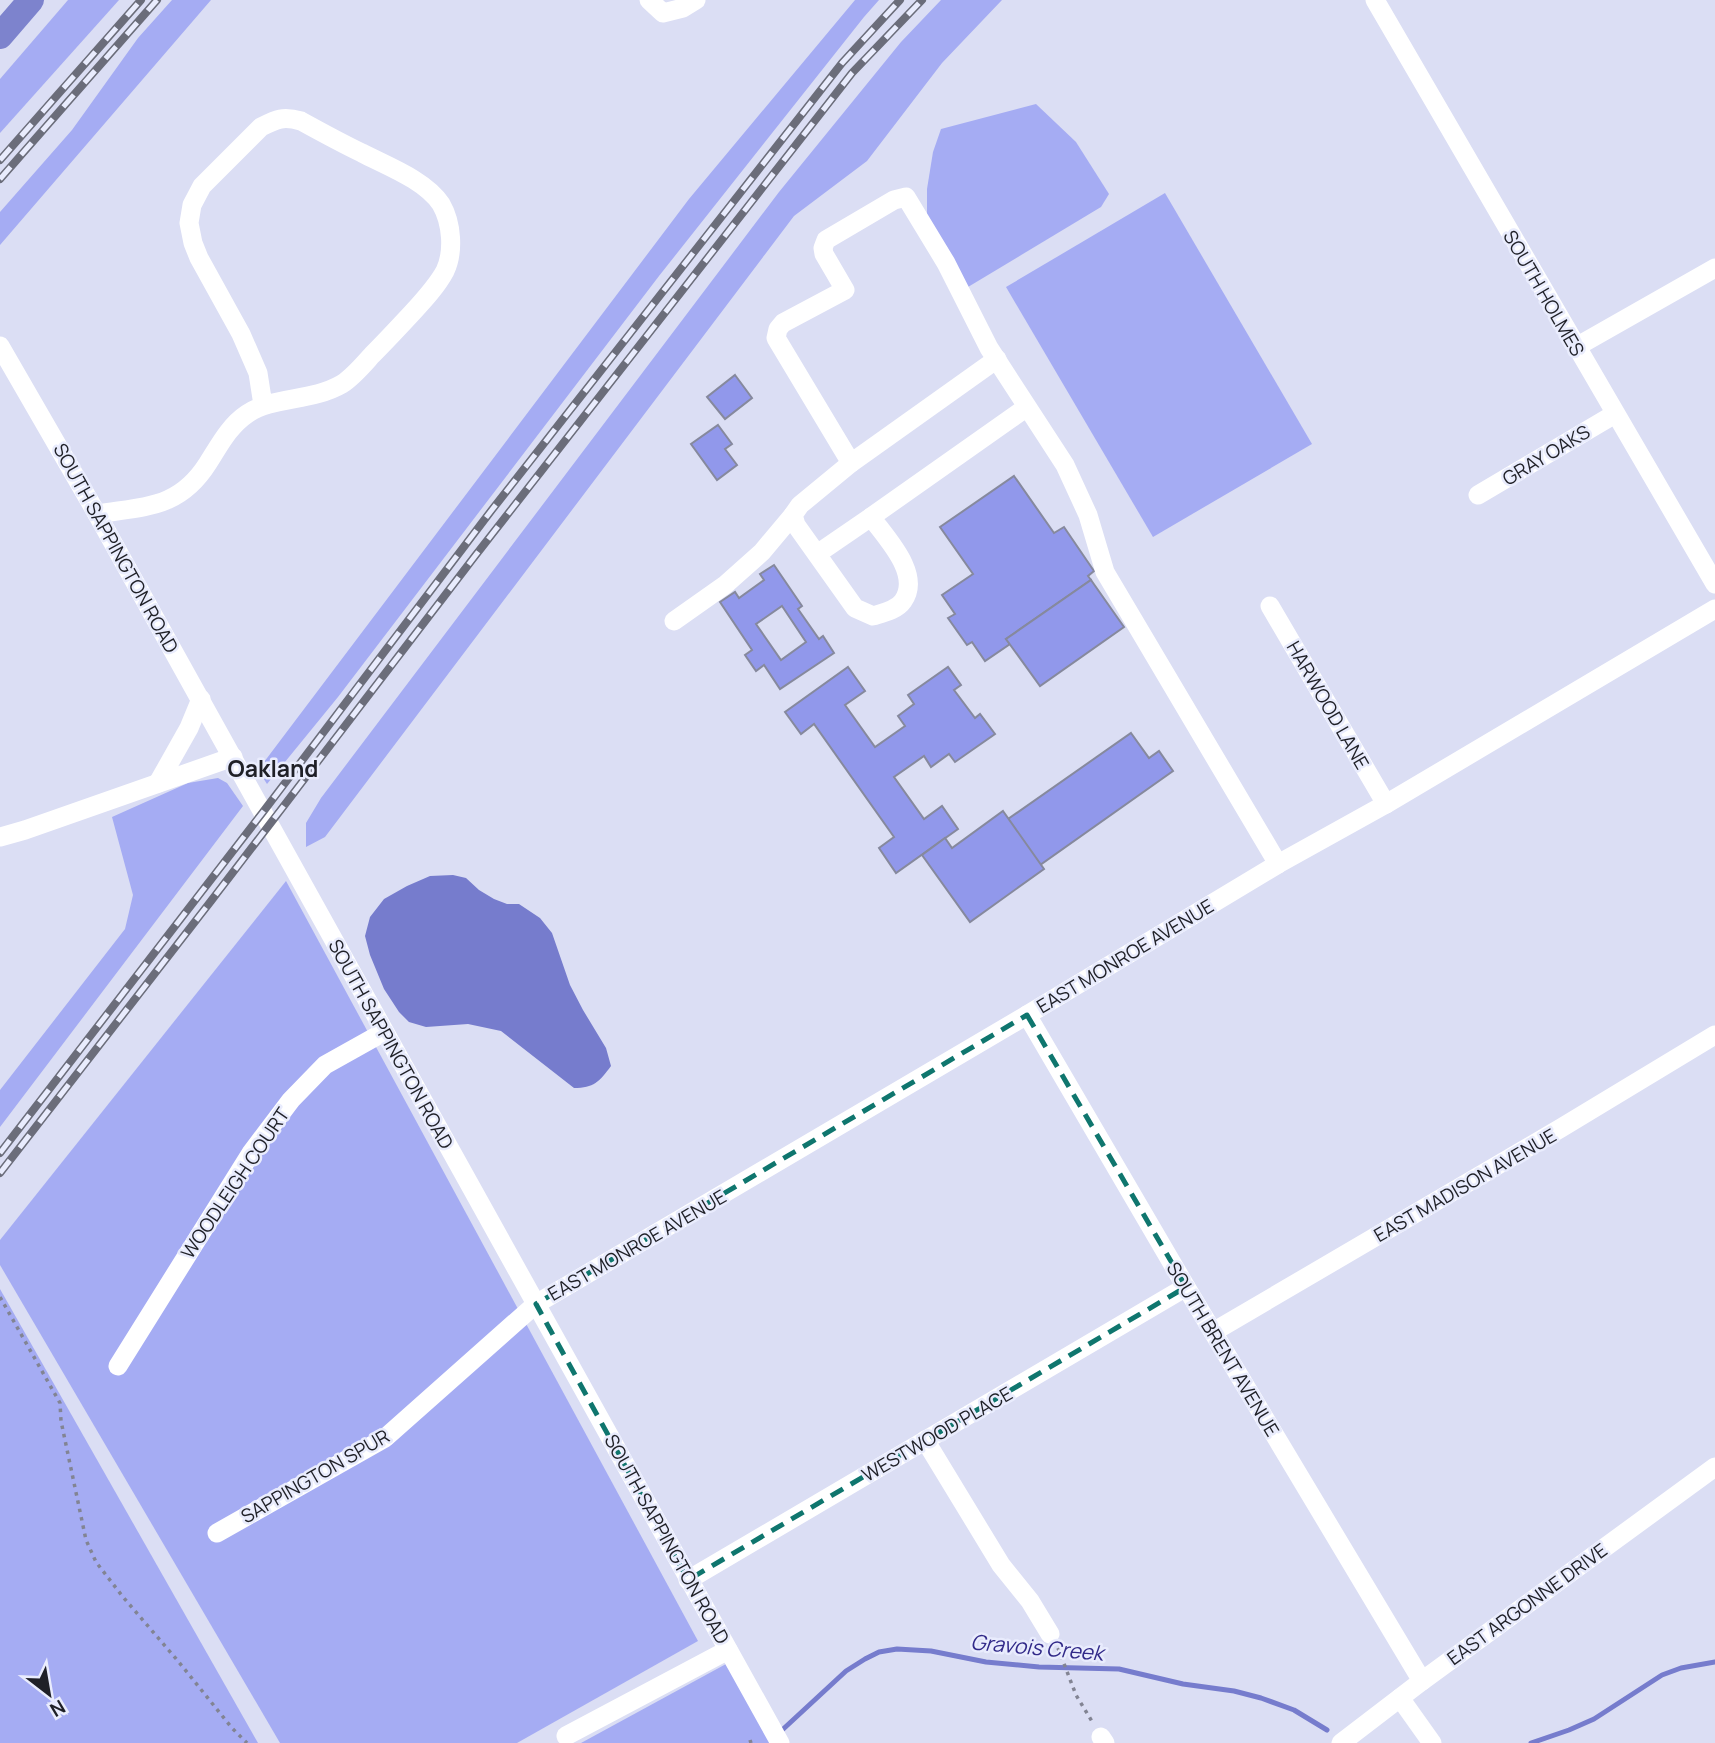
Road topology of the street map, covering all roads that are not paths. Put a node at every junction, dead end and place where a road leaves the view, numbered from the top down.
1 (31, 0) edge
2 (649, 0) edge
3 (696, 0) edge
4 (1375, 0) edge
5 (0, 36) edge
6 (1715, 268) edge
7 (0, 346) edge
8 (1576, 347) junction
9 (997, 359) junction
10 (263, 405) junction
11 (1027, 407) junction
12 (1615, 414) junction
13 (850, 463) junction
14 (1478, 495) dead end
15 (97, 514) junction
16 (793, 515) junction
17 (871, 517) junction
18 (817, 554) junction
19 (1715, 584) edge
20 (1270, 606) dead end
21 (1715, 609) edge
22 (674, 621) dead end
23 (201, 699) junction
24 (233, 757) junction
25 (158, 783) junction
26 (1386, 804) junction
27 (0, 837) edge
28 (1278, 864) junction
29 (1027, 1015) junction
30 (384, 1032) junction
31 (1715, 1035) edge
32 (1186, 1287) junction
33 (536, 1304) junction
34 (1213, 1332) junction
35 (118, 1366) dead end
36 (925, 1440) junction
37 (1715, 1467) edge
38 (217, 1533) dead end
39 (688, 1580) junction
40 (1051, 1634) dead end
41 (728, 1650) junction
42 (1422, 1681) junction
43 (1400, 1698) junction
44 (566, 1736) dead end
45 (780, 1743) edge
46 (1341, 1743) edge
47 (1433, 1743) edge

1 - 5 highway
2 - 3 street
4 - 8 street, SOUTH HOLMES
6 - 8 street
7 - 15 street, SOUTH SAPPINGTON ROAD
8 - 12 street, SOUTH HOLMES
9 - 11 street
9 - 13 street
9 - 13 street
10 - 10 street
10 - 15 street
11 - 17 street
11 - 28 street
12 - 14 street, GRAY OAKS
12 - 19 street, SOUTH HOLMES
13 - 16 street
15 - 23 street, SOUTH SAPPINGTON ROAD
16 - 18 street
16 - 22 street
17 - 18 street
17 - 18 street
20 - 26 street, HARWOOD LANE
21 - 26 street, EAST MONROE AVENUE
23 - 24 street, SOUTH SAPPINGTON ROAD
23 - 25 street
24 - 25 street
24 - 30 street, SOUTH SAPPINGTON ROAD
25 - 27 street
26 - 28 street, EAST MONROE AVENUE
28 - 29 street, EAST MONROE AVENUE
29 - 32 street, SOUTH BRENT AVENUE
29 - 33 street, EAST MONROE AVENUE
30 - 33 street, SOUTH SAPPINGTON ROAD
30 - 35 street, WOODLEIGH COURT
31 - 34 street, EAST MADISON AVENUE
32 - 34 street, SOUTH BRENT AVENUE
32 - 36 street, WESTWOOD PLACE
33 - 38 street, SAPPINGTON SPUR
33 - 39 street, SOUTH SAPPINGTON ROAD
34 - 42 street, SOUTH BRENT AVENUE
36 - 39 street, WESTWOOD PLACE
36 - 40 street
37 - 42 street, EAST ARGONNE DRIVE
39 - 41 street, SOUTH SAPPINGTON ROAD
41 - 44 street
41 - 45 street, SOUTH SAPPINGTON ROAD
42 - 43 street, EAST ARGONNE DRIVE
43 - 46 street, EAST ARGONNE DRIVE
43 - 47 street

